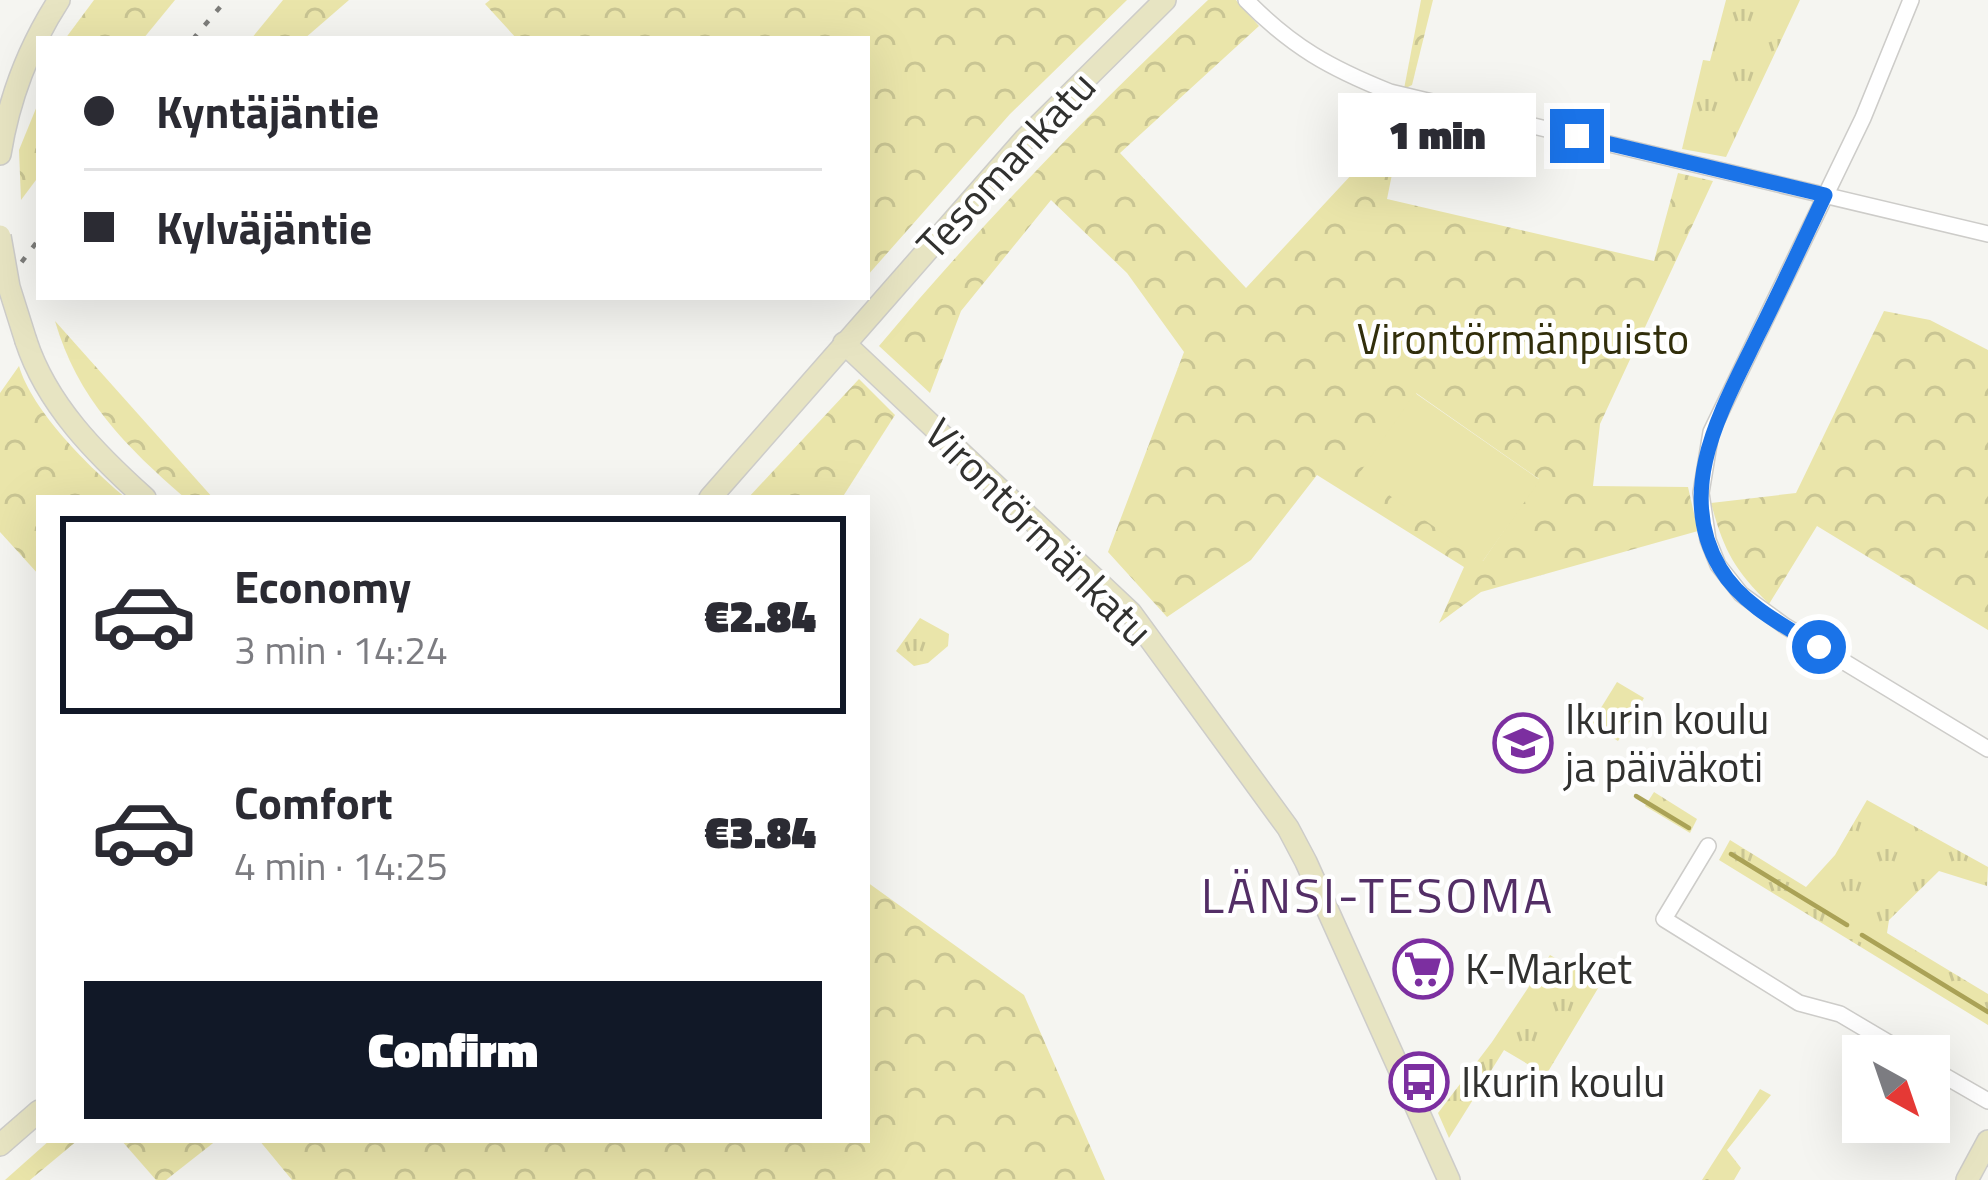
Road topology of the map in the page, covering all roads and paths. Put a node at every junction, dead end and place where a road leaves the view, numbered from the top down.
1 (59, 0) edge
2 (1165, 0) edge
3 (1246, 0) edge
4 (1911, 0) edge
5 (40, 36) edge
6 (36, 43) edge
7 (0, 154) edge
8 (1825, 195) junction
9 (1988, 234) edge
10 (0, 236) edge
11 (844, 344) junction
12 (143, 495) edge
13 (713, 495) edge
14 (1988, 748) edge
15 (1708, 846) dead end
16 (1876, 1035) edge
17 (1950, 1078) edge
18 (1988, 1101) edge
19 (36, 1115) edge
20 (1988, 1142) edge
21 (1, 1144) edge
22 (1449, 1180) edge
23 (1966, 1180) edge

1 - 5 street
2 - 11 street, Tesomankatu
3 - 8 street
4 - 8 street
6 - 7 street
8 - 9 street
8 - 14 street
10 - 12 street, bridge
11 - 13 street, Tesomankatu
11 - 22 street, Virontörmänkatu
15 - 16 street
17 - 18 street
19 - 21 street
20 - 23 street

